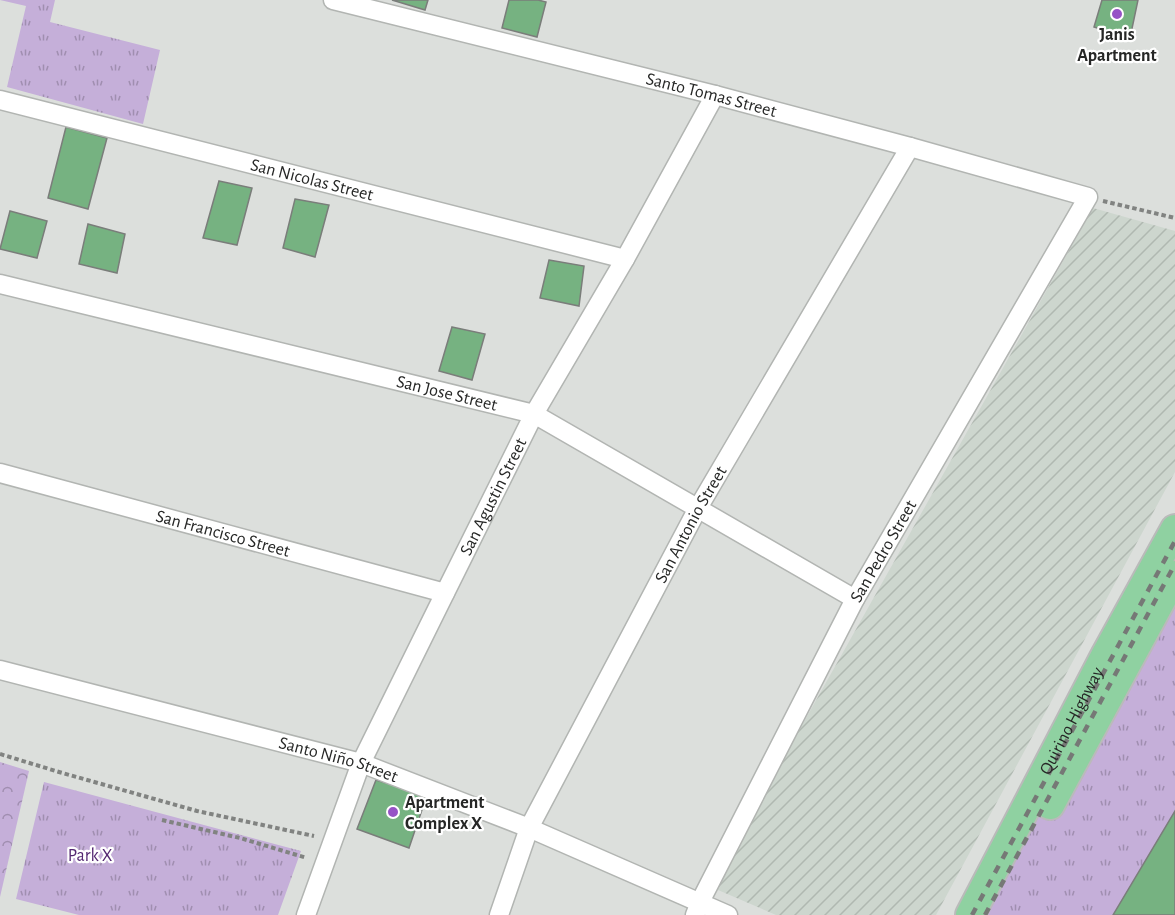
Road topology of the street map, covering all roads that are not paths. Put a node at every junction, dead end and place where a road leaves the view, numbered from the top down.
1 (333, 0) edge
2 (715, 95) junction
3 (0, 100) edge
4 (910, 147) junction
5 (1088, 197) joint
6 (625, 259) junction
7 (0, 284) edge
8 (534, 414) junction
9 (0, 473) edge
10 (698, 508) junction
11 (1175, 530) edge
12 (1175, 575) edge
13 (445, 593) junction
14 (855, 599) junction
15 (0, 670) edge
16 (361, 762) junction
17 (529, 828) junction
18 (698, 909) edge
19 (306, 915) edge
20 (500, 915) edge
21 (728, 915) edge
22 (970, 915) edge
23 (990, 915) edge

1 - 2 street, Santo Tomas Street
2 - 4 street, Santo Tomas Street
2 - 6 street, San Agustin Street
3 - 6 street, San Nicolas Street
4 - 5 street, Santo Tomas Street
4 - 10 street, San Antonio Street
5 - 14 street, San Pedro Street
6 - 8 street, San Agustin Street
7 - 8 street, San Jose Street
8 - 10 street, San Jose Street
8 - 13 street, San Agustin Street
9 - 13 street, San Francisco Street
10 - 14 street, San Jose Street
10 - 17 street, San Antonio Street
11 - 22 main road, Quirino Highway
12 - 23 main road, Quirino Highway
13 - 16 street, San Agustin Street
14 - 18 street, San Pedro Street
15 - 16 street, Santo Niño Street
16 - 17 street, Santo Niño Street
16 - 19 street, San Agustin Street
17 - 18 street, Santo Niño Street
17 - 20 street, San Antonio Street
18 - 21 street, Santo Niño Street

